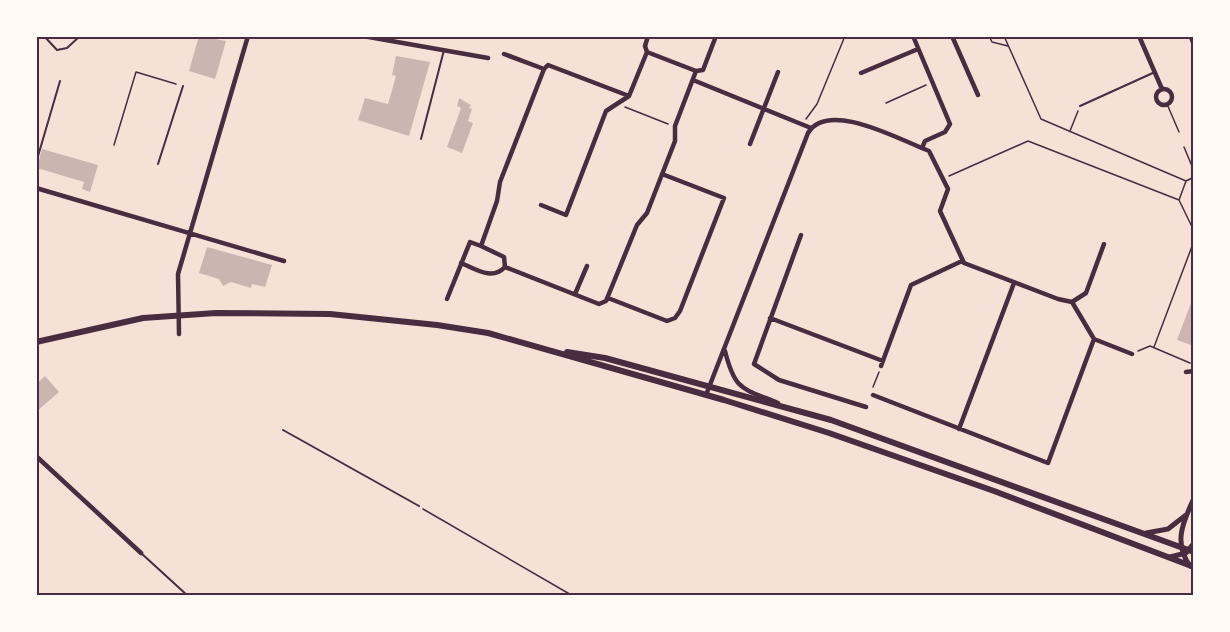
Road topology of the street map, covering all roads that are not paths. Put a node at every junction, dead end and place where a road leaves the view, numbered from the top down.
1 (44, 36) edge
2 (80, 36) edge
3 (248, 36) edge
4 (363, 36) edge
5 (648, 36) edge
6 (716, 36) edge
7 (952, 36) edge
8 (1139, 36) edge
9 (915, 37) edge
10 (918, 49) junction
11 (444, 50) junction
12 (646, 52) junction
13 (504, 54) dead end
14 (488, 58) dead end
15 (544, 69) junction
16 (696, 72) junction
17 (778, 72) dead end
18 (1155, 72) junction
19 (861, 73) dead end
20 (693, 80) junction
21 (60, 81) dead end
22 (183, 86) road end
23 (1162, 89) junction
24 (978, 95) dead end
25 (628, 96) junction
26 (1080, 106) road end
27 (764, 108) junction
28 (813, 126) junction
29 (421, 139) dead end
30 (750, 144) dead end
31 (922, 148) junction
32 (36, 163) edge
33 (158, 164) dead end
34 (662, 174) junction
35 (37, 190) edge
36 (541, 205) dead end
37 (189, 233) junction
38 (801, 236) dead end
39 (1104, 244) dead end
40 (481, 246) junction
41 (284, 261) dead end
42 (962, 261) junction
43 (461, 263) junction
44 (587, 266) dead end
45 (505, 267) junction
46 (1014, 283) junction
47 (575, 294) junction
48 (608, 298) junction
49 (447, 299) dead end
50 (1072, 302) junction
51 (177, 315) junction
52 (770, 318) junction
53 (178, 334) dead end
54 (1094, 339) junction
55 (36, 342) edge
56 (550, 350) junction
57 (725, 351) junction
58 (1132, 354) road end
59 (1194, 371) edge
60 (1186, 372) dead end
61 (710, 385) junction
62 (872, 394) road end
63 (706, 395) junction
64 (786, 407) junction
65 (866, 407) dead end
66 (959, 429) junction
67 (283, 430) dead end
68 (36, 456) edge
69 (1194, 498) edge
70 (419, 506) road end
71 (1187, 514) junction
72 (1146, 533) junction
73 (1194, 543) edge
74 (1179, 546) junction
75 (1192, 551) edge
76 (141, 553) joint
77 (1182, 555) junction
78 (1168, 558) junction
79 (1192, 566) edge
80 (188, 596) edge

1 - 2 lane
3 - 37 street
4 - 11 street
5 - 12 street
6 - 16 street
7 - 24 street
8 - 18 street
9 - 10 street
10 - 19 street
10 - 31 street
11 - 14 street
11 - 29 lane
12 - 16 street
12 - 25 street
13 - 15 street
15 - 25 street
15 - 40 street
16 - 20 street
17 - 27 street
18 - 23 street
18 - 26 lane
20 - 27 street
20 - 34 street
21 - 32 lane
22 - 33 lane
23 - 23 street
25 - 36 street
27 - 28 street
27 - 30 street
28 - 31 street
28 - 57 street
31 - 42 street
34 - 48 street
34 - 48 street
35 - 37 street
37 - 41 street
37 - 51 street
38 - 52 street
39 - 50 street
40 - 43 street
40 - 45 street
42 - 46 street
42 - 52 street
43 - 45 street
43 - 49 street
44 - 47 street
45 - 47 street
46 - 50 street
46 - 66 street
47 - 48 street
50 - 54 street
51 - 53 street
51 - 55 main road
51 - 56 main road
52 - 65 street
54 - 58 street
54 - 66 street
56 - 61 main road
56 - 63 main road
57 - 61 street
57 - 64 street
59 - 60 street
61 - 63 street
61 - 64 main road
62 - 66 street
63 - 78 main road
64 - 72 main road
67 - 70 lane
68 - 76 street
69 - 71 street
71 - 72 street
71 - 74 street
72 - 74 main road
73 - 75 street
74 - 75 main road
74 - 77 street
75 - 77 street
76 - 80 lane
77 - 78 street
77 - 79 street
78 - 79 main road

